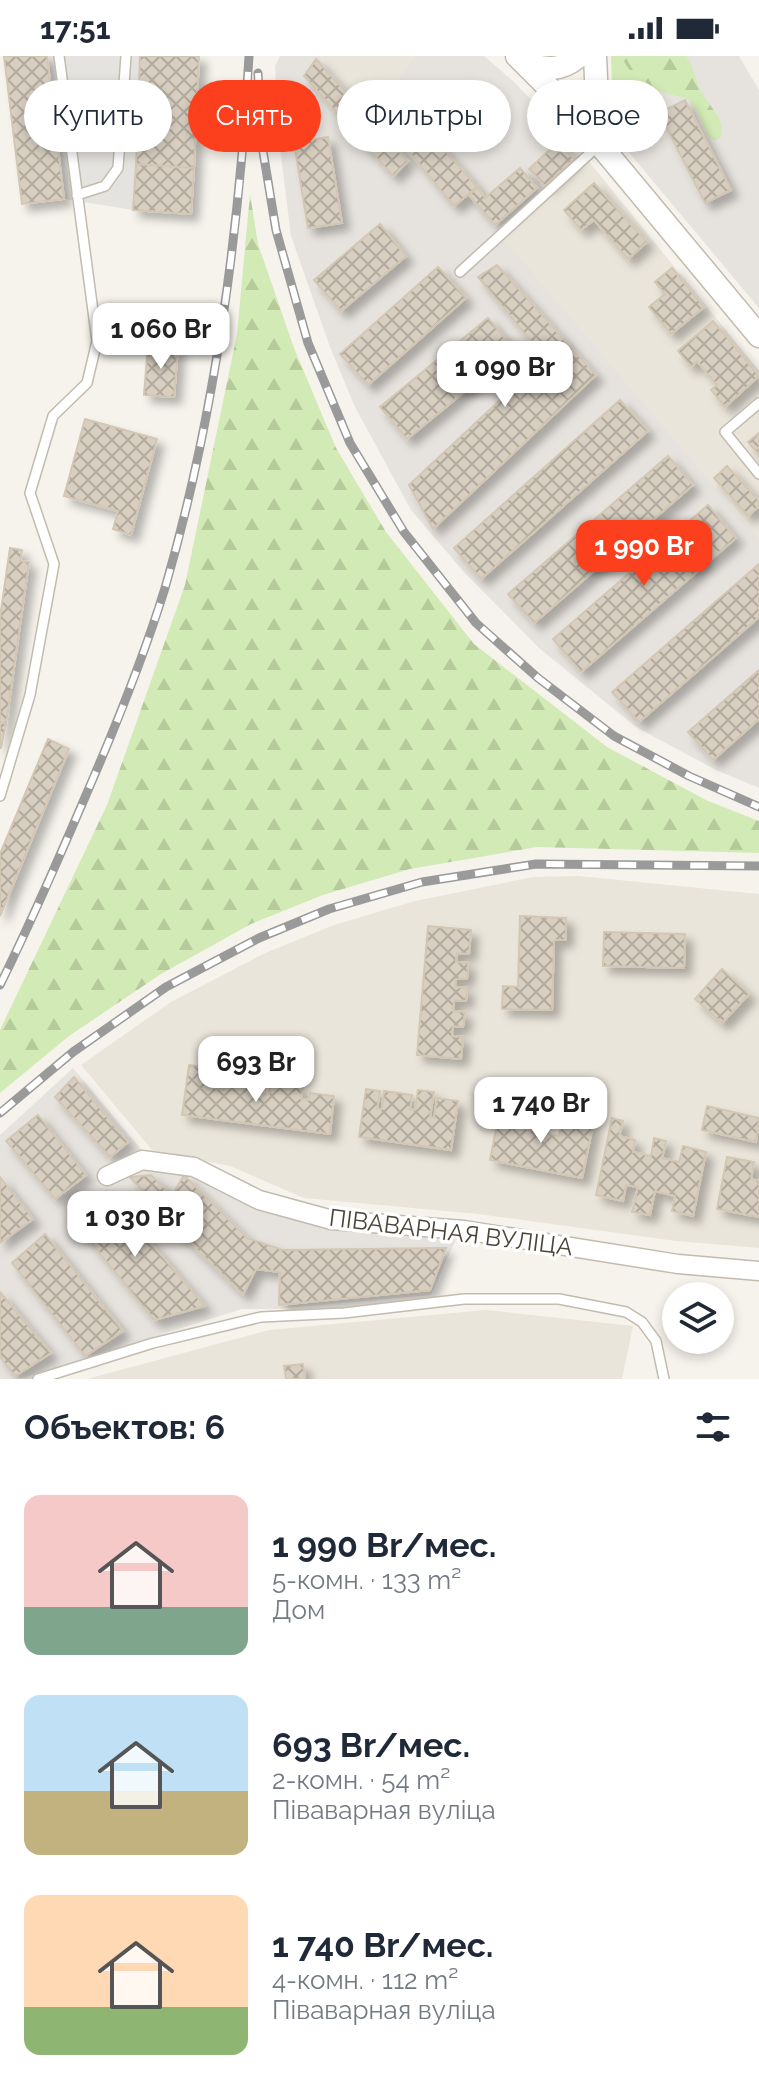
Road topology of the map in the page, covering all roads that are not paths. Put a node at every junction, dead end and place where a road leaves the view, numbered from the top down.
1 (59, 56) edge
2 (126, 56) edge
3 (579, 56) edge
4 (595, 56) edge
5 (519, 59) edge
6 (540, 80) edge
7 (596, 80) edge
8 (591, 152) edge
9 (605, 152) edge
10 (77, 195) junction
11 (460, 272) dead end
12 (759, 336) edge
13 (759, 403) edge
14 (759, 474) edge
15 (0, 796) edge
16 (107, 1176) dead end
17 (759, 1271) edge
18 (38, 1379) edge
19 (664, 1379) edge

1 - 10 lane
2 - 10 lane
3 - 5 street
4 - 7 street
5 - 6 street
8 - 11 lane
9 - 12 street
10 - 15 lane
13 - 14 lane
16 - 17 street, ПІВАВАРНАЯ ВУЛІЦА
18 - 19 lane

